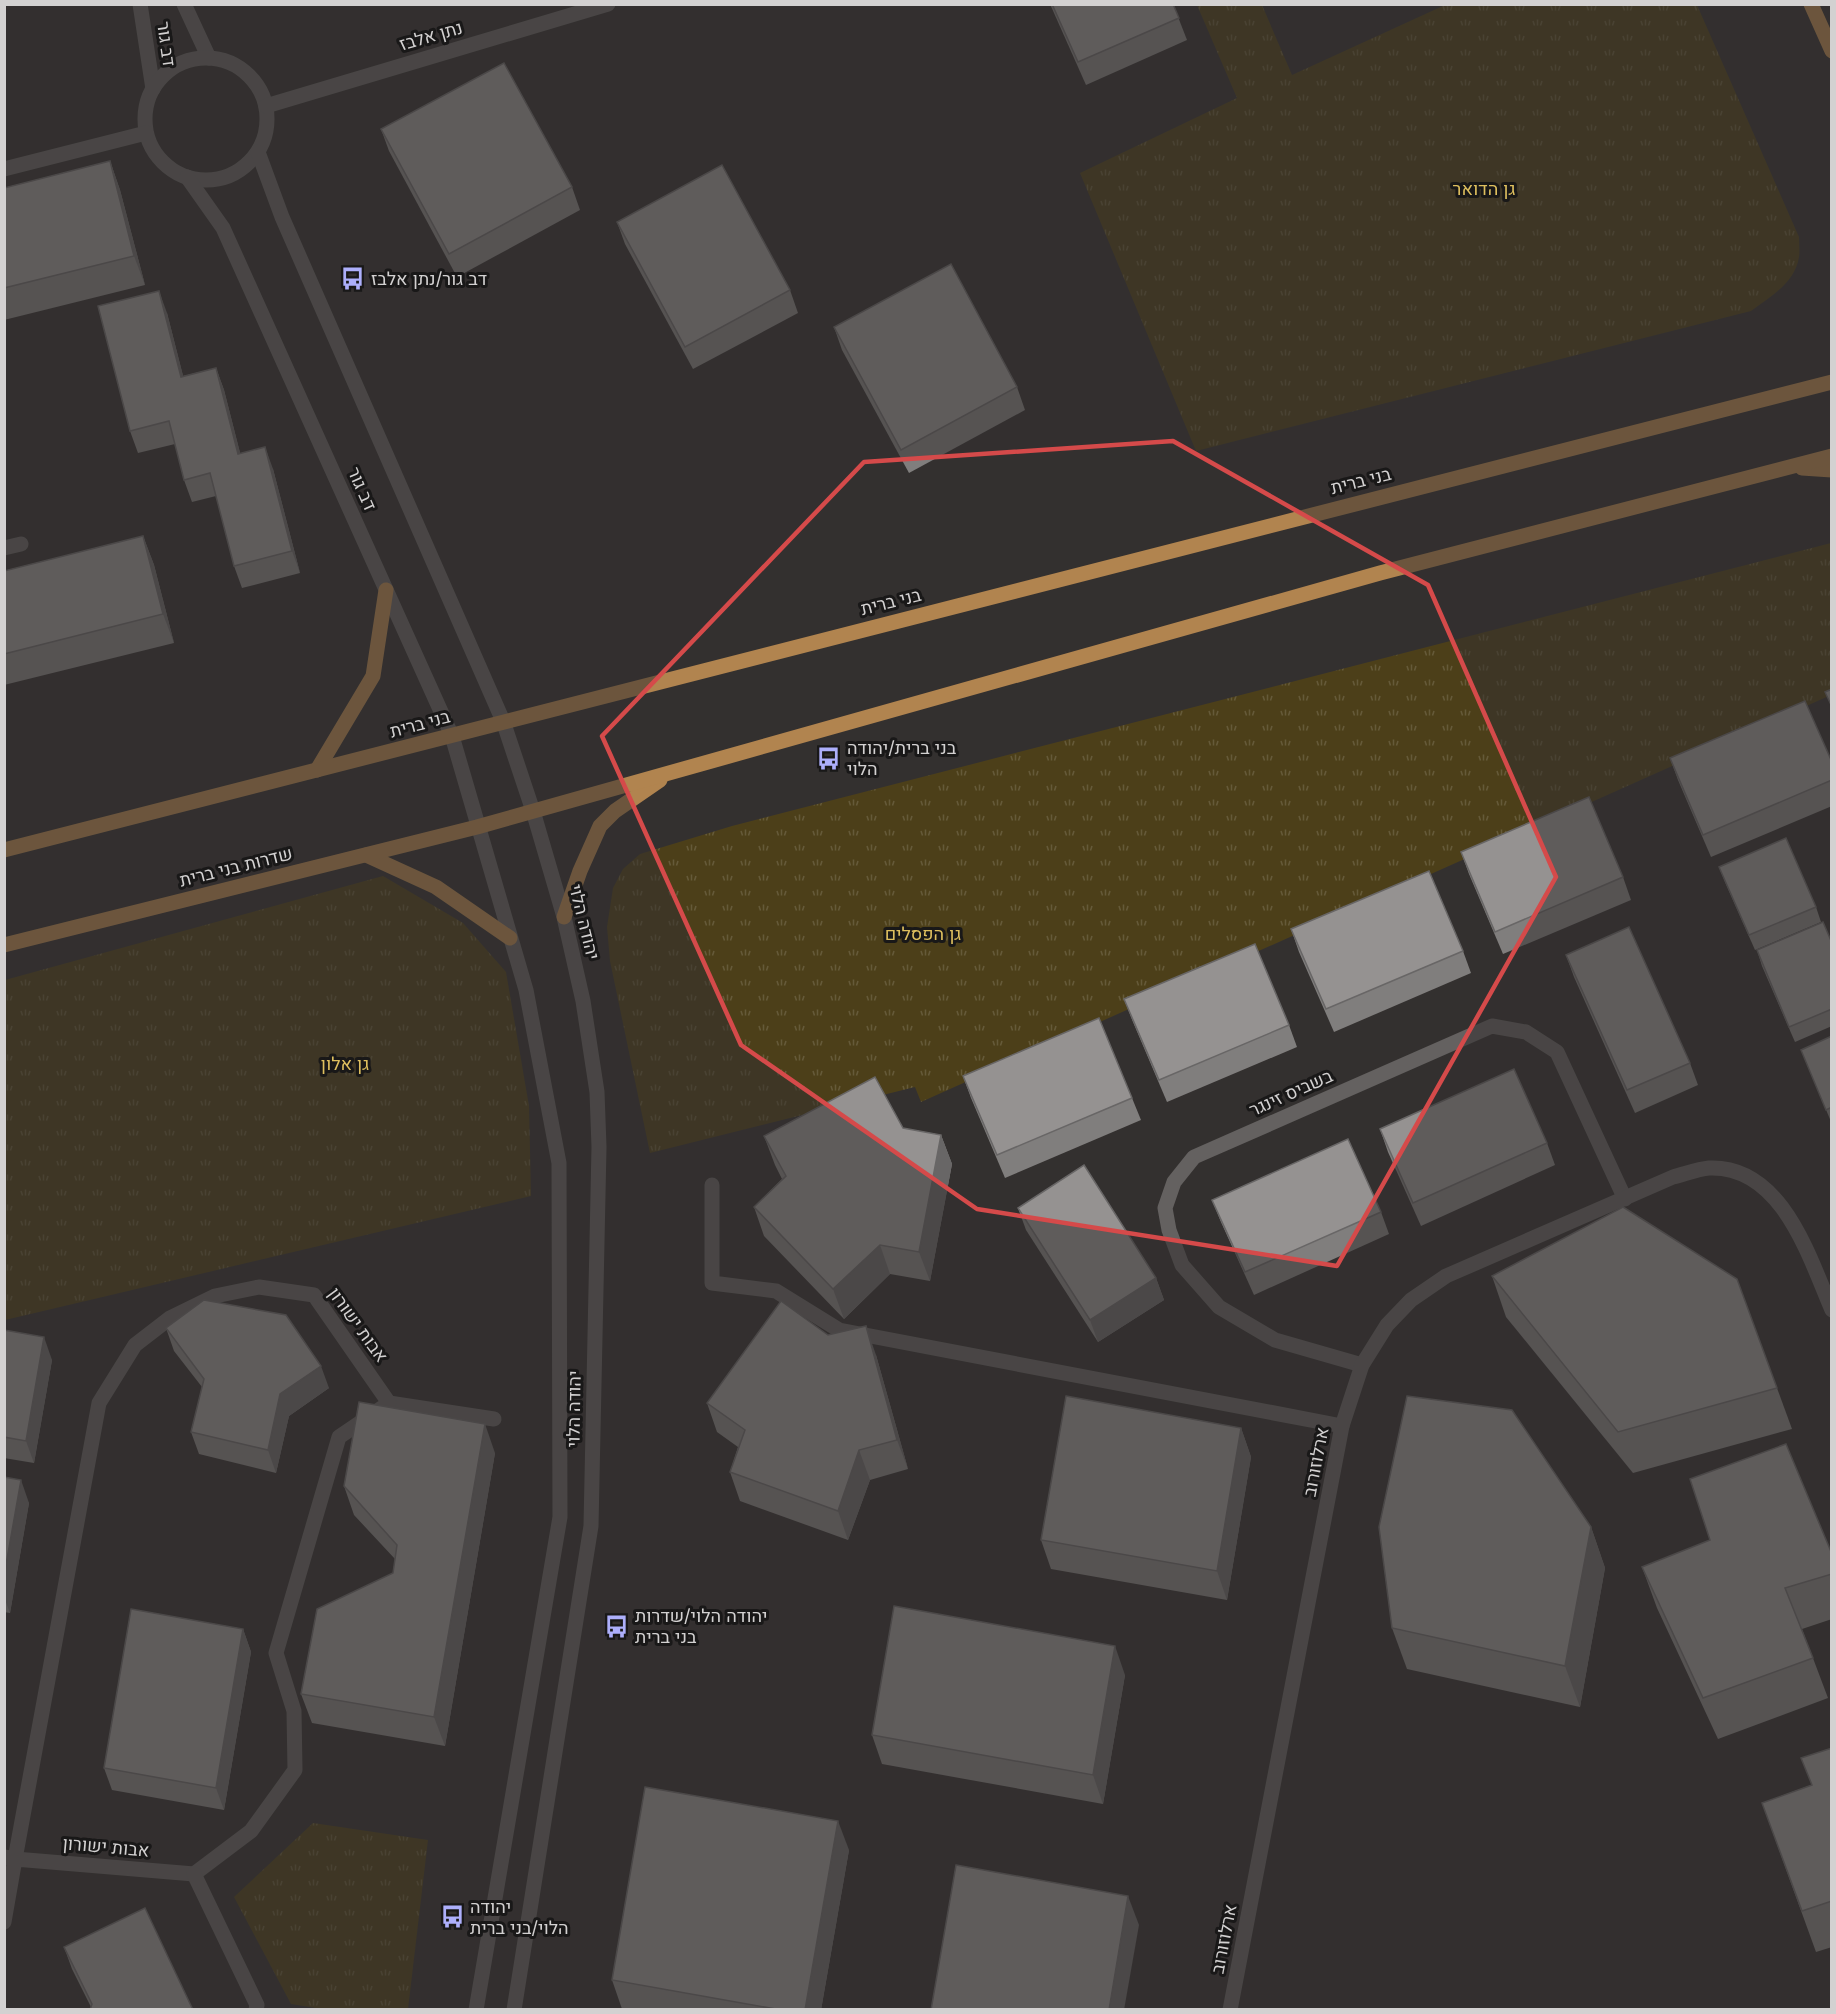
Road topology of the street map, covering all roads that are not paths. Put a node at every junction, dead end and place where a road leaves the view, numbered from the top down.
1 (140, 4) edge
2 (184, 4) edge
3 (608, 4) edge
4 (1811, 4) edge
5 (1832, 51) edge
6 (209, 58) junction
7 (153, 89) junction
8 (266, 106) junction
9 (146, 133) junction
10 (258, 152) junction
11 (4, 169) edge
12 (186, 177) junction
13 (1832, 369) edge
14 (1832, 382) edge
15 (1786, 392) junction
16 (1832, 456) edge
17 (1790, 467) junction
18 (1832, 470) edge
19 (21, 544) dead end
20 (4, 548) edge
21 (386, 590) junction
22 (503, 721) junction
23 (452, 736) junction
24 (317, 770) junction
25 (672, 772) junction
26 (533, 811) junction
27 (477, 827) junction
28 (4, 850) edge
29 (366, 855) junction
30 (564, 917) junction
31 (510, 938) junction
32 (4, 945) edge
33 (712, 1185) dead end
34 (1625, 1199) junction
35 (1832, 1310) edge
36 (1362, 1365) junction
37 (389, 1403) junction
38 (494, 1419) dead end
39 (1342, 1426) junction
40 (10, 1858) edge
41 (194, 1874) junction
42 (4, 1922) edge
43 (256, 2010) edge
44 (476, 2010) edge
45 (514, 2010) edge
46 (1230, 2010) edge

1 - 7 street, דב גור
2 - 6 street, דב גור
3 - 8 street, נתן אלבז
4 - 5 main road
6 - 7 street
6 - 8 street
7 - 9 street
8 - 10 street
9 - 11 street
9 - 12 street
10 - 12 street
10 - 22 street, דב גור
12 - 21 street, דב גור
13 - 15 main road
14 - 15 main road
15 - 22 main road, בני ברית
16 - 17 main road
17 - 18 main road
17 - 25 main road
19 - 20 street
21 - 23 street, דב גור
21 - 24 main road
22 - 23 main road, בני ברית
22 - 26 street, דב גור
23 - 24 main road, בני ברית
23 - 27 street, דב גור
24 - 28 main road, בני ברית
25 - 26 main road
25 - 30 main road
26 - 27 main road
26 - 30 street, יהודה הלוי
27 - 29 main road, שדרות בני ברית
27 - 31 street, יהודה הלוי
29 - 31 main road
29 - 32 main road, שדרות בני ברית
30 - 45 street, יהודה הלוי
31 - 44 street, יהודה הלוי
33 - 39 street
34 - 35 street, ארלוזורוב
34 - 36 street, ארלוזורוב
34 - 36 street, בשביס זינגר
36 - 39 street, ארלוזורוב
37 - 38 street
37 - 40 street, אבות ישורון
37 - 41 street
39 - 46 street, ארלוזורוב
40 - 41 street, אבות ישורון
40 - 42 street, אבות ישורון
41 - 43 street

